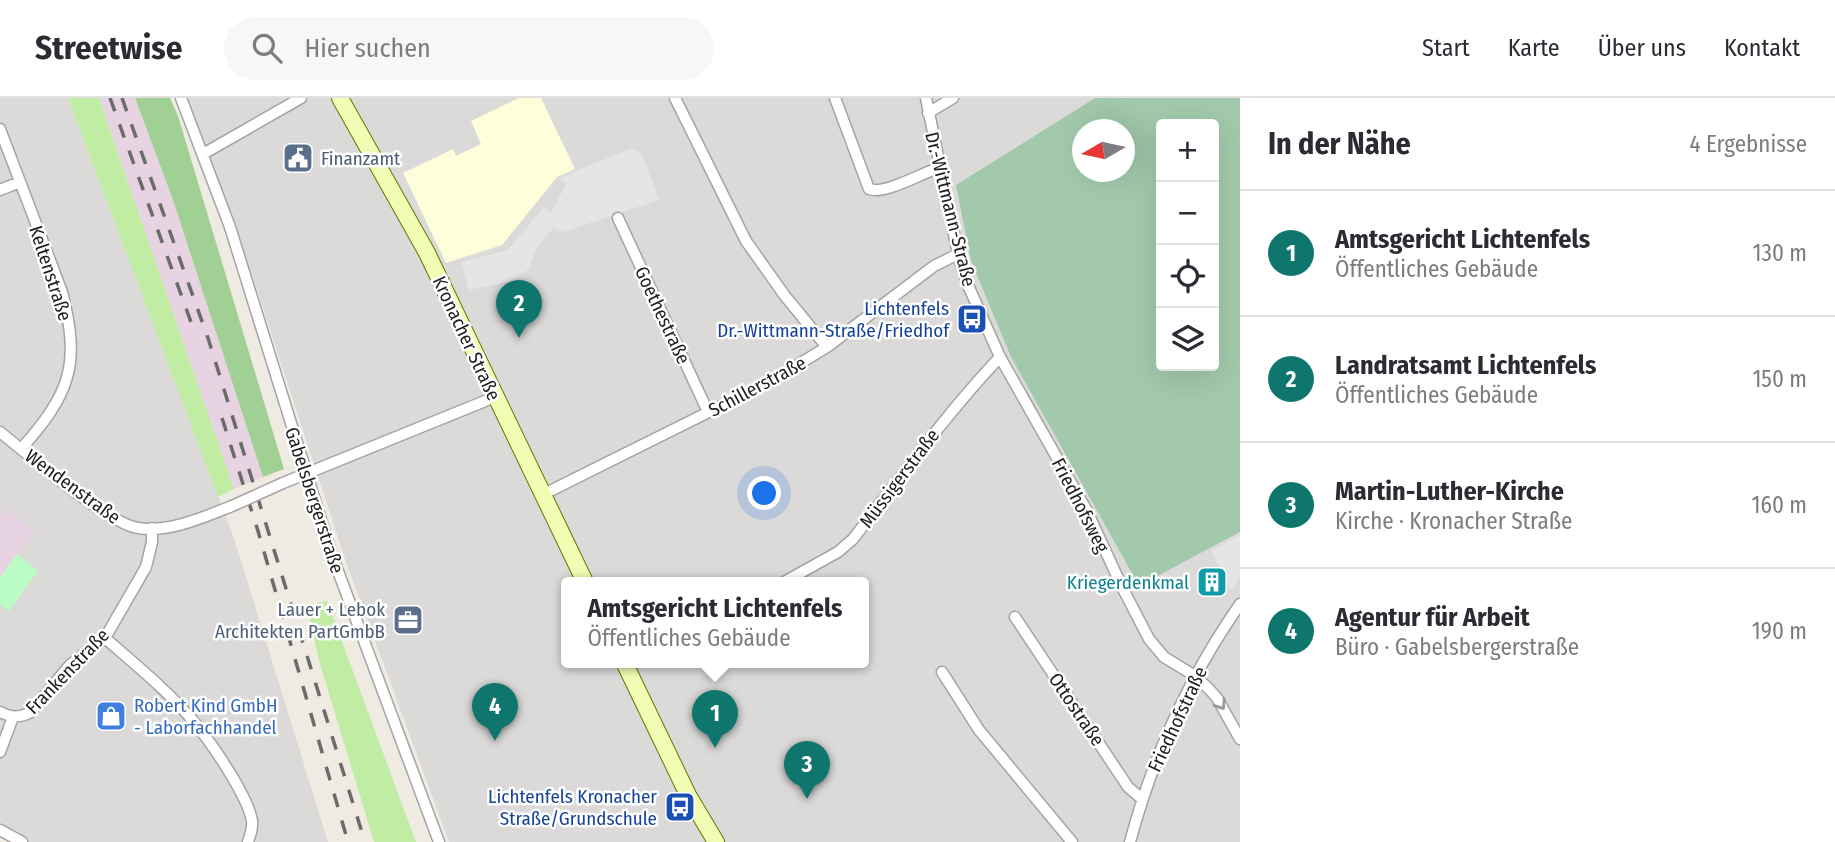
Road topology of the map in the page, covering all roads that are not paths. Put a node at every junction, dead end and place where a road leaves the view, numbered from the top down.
1 (181, 98) edge
2 (300, 98) edge
3 (675, 98) edge
4 (835, 98) edge
5 (926, 98) edge
6 (953, 98) edge
7 (343, 99) edge
8 (928, 113) junction
9 (0, 129) edge
10 (203, 154) junction
11 (939, 168) junction
12 (20, 182) junction
13 (0, 190) edge
14 (618, 218) dead end
15 (958, 254) junction
16 (827, 347) junction
17 (1000, 357) junction
18 (495, 397) junction
19 (708, 412) junction
20 (0, 432) edge
21 (21, 449) junction
22 (305, 475) junction
23 (542, 495) junction
24 (152, 528) junction
25 (582, 577) edge
26 (793, 577) edge
27 (1240, 604) edge
28 (1015, 617) dead end
29 (105, 638) junction
30 (627, 668) edge
31 (942, 672) dead end
32 (1195, 676) junction
33 (0, 712) edge
34 (13, 717) junction
35 (1240, 739) edge
36 (0, 752) edge
37 (1142, 799) junction
38 (0, 830) edge
39 (22, 842) edge
40 (248, 842) edge
41 (439, 842) edge
42 (716, 842) edge
43 (1072, 842) edge
44 (1130, 842) edge

1 - 10 street, Gabelsbergerstraße
2 - 10 street
3 - 16 street
4 - 11 street
5 - 8 street, Dr.-Wittmann-Straße
6 - 8 street
7 - 18 street, Kronacher Straße
8 - 11 street, Dr.-Wittmann-Straße
9 - 12 street, Keltenstraße
10 - 22 street, Gabelsbergerstraße
11 - 15 street, Dr.-Wittmann-Straße
12 - 13 street
12 - 21 street, Keltenstraße
14 - 19 street, Goethestraße
15 - 16 street, Schillerstraße
15 - 17 street, Dr.-Wittmann-Straße
16 - 19 street, Schillerstraße
17 - 26 street, Müssigerstraße
17 - 32 street, Friedhofsweg
18 - 22 street
18 - 23 street, Kronacher Straße
19 - 23 street, Schillerstraße
20 - 21 street, Wendenstraße
21 - 24 street, Wendenstraße
22 - 24 street, Wendenstraße, bridge
22 - 41 street, Gabelsbergerstraße
23 - 25 street, Kronacher Straße
24 - 29 street, Frankenstraße
27 - 32 street, Friedhofstraße
28 - 37 street, Ottostraße
29 - 34 street, Frankenstraße
29 - 40 street
30 - 42 street
31 - 43 street
32 -> 35 street, Friedhofsweg
32 - 37 street, Friedhofstraße
33 - 34 street, Frankenstraße
34 - 36 street
37 - 44 street, Friedhofstraße
38 - 39 street

